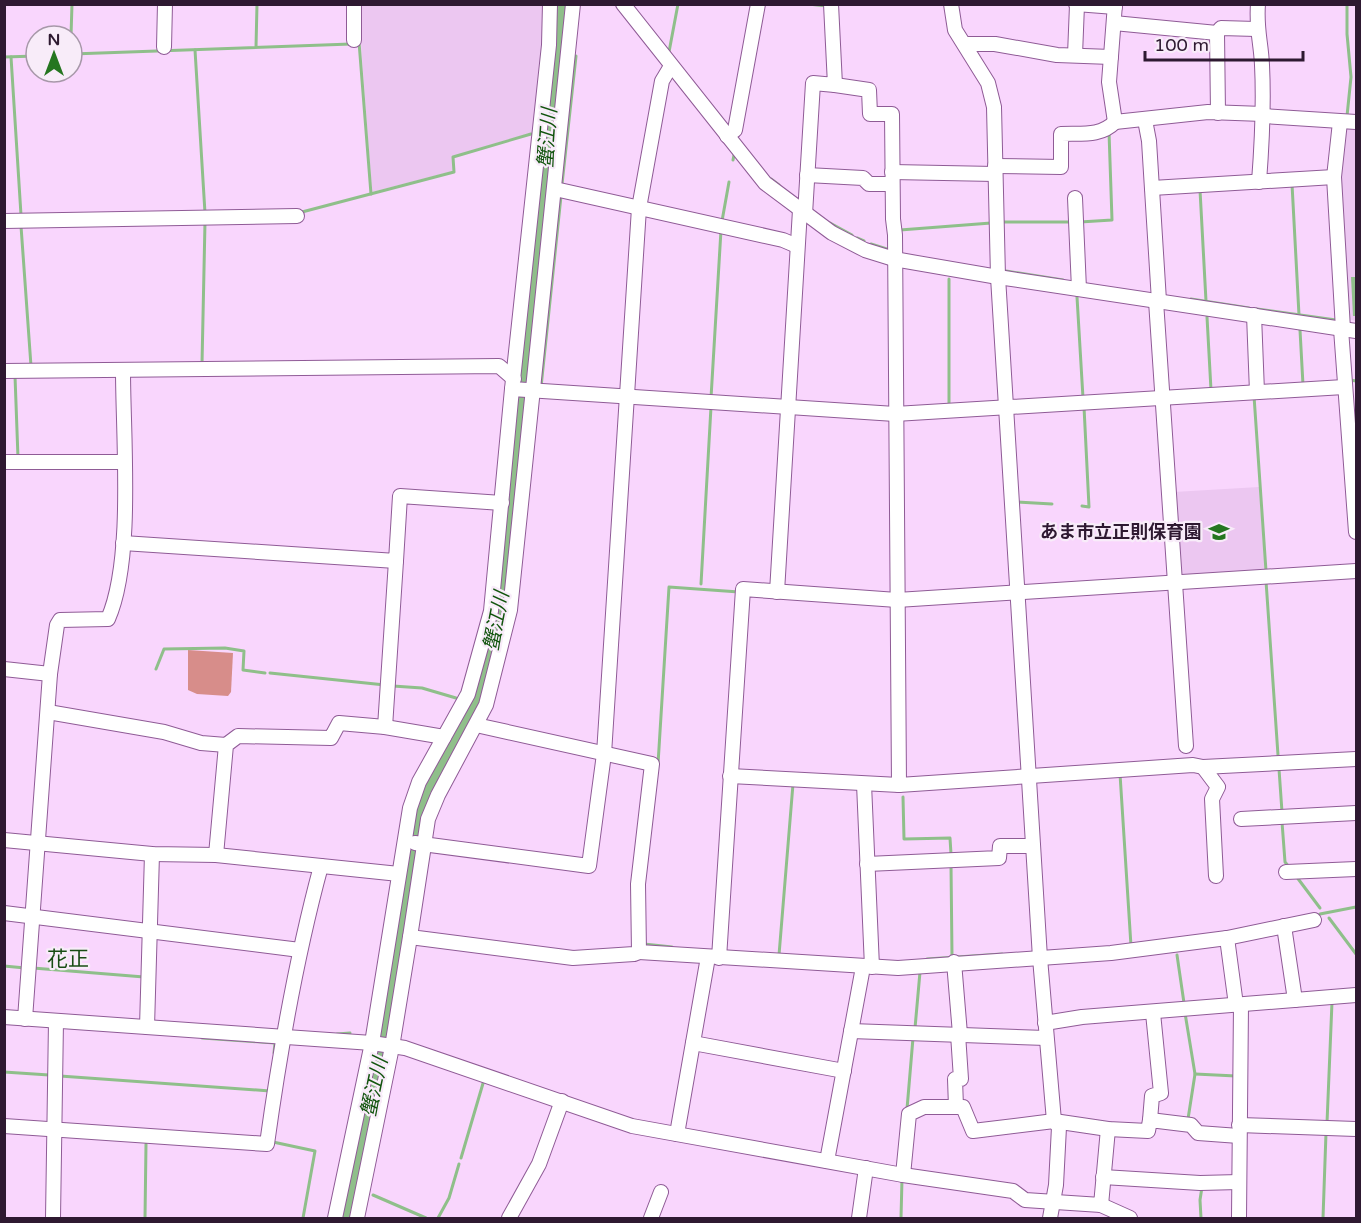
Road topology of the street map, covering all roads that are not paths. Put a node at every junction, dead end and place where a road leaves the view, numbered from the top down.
1 (165, 4) edge
2 (354, 4) edge
3 (550, 4) edge
4 (573, 4) edge
5 (623, 4) edge
6 (758, 4) edge
7 (831, 4) edge
8 (951, 4) edge
9 (1258, 4) edge
10 (1076, 5) edge
11 (1115, 6) edge
12 (1114, 22) junction
13 (1256, 29) junction
14 (1217, 33) junction
15 (354, 40) dead end
16 (965, 44) junction
17 (164, 47) dead end
18 (1075, 56) junction
19 (1111, 57) junction
20 (671, 66) junction
21 (835, 85) junction
22 (1218, 113) junction
23 (1263, 115) junction
24 (1145, 120) junction
25 (1115, 122) junction
26 (1340, 122) junction
27 (1356, 122) edge
28 (727, 136) junction
29 (995, 170) junction
30 (807, 175) junction
31 (1334, 177) junction
32 (892, 178) junction
33 (1259, 182) junction
34 (1152, 188) junction
35 (555, 189) junction
36 (1075, 198) dead end
37 (639, 208) junction
38 (802, 212) junction
39 (297, 216) dead end
40 (4, 220) edge
41 (797, 246) junction
42 (894, 259) junction
43 (998, 277) junction
44 (1079, 289) junction
45 (1157, 301) junction
46 (1254, 315) junction
47 (1347, 329) edge
48 (4, 371) edge
49 (123, 371) junction
50 (513, 386) junction
51 (1344, 387) junction
52 (533, 392) junction
53 (1257, 392) junction
54 (628, 398) junction
55 (1163, 398) junction
56 (1007, 407) junction
57 (788, 408) junction
58 (895, 414) junction
59 (4, 462) edge
60 (124, 462) junction
61 (502, 503) junction
62 (1356, 532) edge
63 (123, 543) junction
64 (396, 561) junction
65 (1356, 571) edge
66 (1175, 583) junction
67 (777, 592) junction
68 (1019, 592) junction
69 (897, 600) junction
70 (4, 669) edge
71 (50, 674) junction
72 (48, 711) junction
73 (476, 725) junction
74 (385, 727) junction
75 (444, 737) junction
76 (226, 745) junction
77 (1186, 746) dead end
78 (604, 754) junction
79 (1356, 759) edge
80 (1203, 767) junction
81 (730, 776) junction
82 (1029, 777) junction
83 (864, 784) junction
84 (898, 785) junction
85 (1356, 813) edge
86 (1241, 819) dead end
87 (4, 840) edge
88 (405, 841) junction
89 (37, 844) junction
90 (423, 844) junction
91 (1034, 846) junction
92 (152, 854) junction
93 (216, 855) junction
94 (867, 864) junction
95 (321, 866) junction
96 (1356, 868) edge
97 (1286, 872) dead end
98 (399, 874) junction
99 (1216, 876) dead end
100 (4, 913) edge
101 (32, 916) junction
102 (1314, 920) dead end
103 (1284, 926) junction
104 (150, 931) junction
105 (410, 938) junction
106 (1227, 938) junction
107 (300, 950) junction
108 (639, 952) junction
109 (713, 958) junction
110 (1040, 958) junction
111 (954, 962) junction
112 (867, 967) junction
113 (1356, 995) edge
114 (1295, 1000) junction
115 (1238, 1005) junction
116 (1153, 1013) junction
117 (4, 1017) edge
118 (25, 1018) junction
119 (56, 1021) junction
120 (1045, 1023) junction
121 (147, 1027) junction
122 (851, 1031) junction
123 (959, 1034) junction
124 (282, 1037) junction
125 (1046, 1038) junction
126 (372, 1043) junction
127 (693, 1043) junction
128 (392, 1047) junction
129 (844, 1071) junction
130 (562, 1101) junction
131 (956, 1107) junction
132 (1150, 1120) junction
133 (1054, 1121) junction
134 (4, 1126) edge
135 (1108, 1129) junction
136 (1356, 1129) edge
137 (54, 1130) junction
138 (1239, 1130) junction
139 (677, 1134) junction
140 (827, 1161) junction
141 (866, 1168) junction
142 (903, 1175) junction
143 (1103, 1177) junction
144 (1239, 1182) junction
145 (661, 1192) dead end
146 (1051, 1202) junction
147 (1101, 1205) junction
148 (53, 1218) edge
149 (336, 1218) edge
150 (357, 1218) edge
151 (509, 1218) edge
152 (651, 1218) edge
153 (859, 1218) edge
154 (1050, 1218) edge
155 (1130, 1218) edge
156 (1239, 1218) edge

1 - 17 street
2 - 15 street
3 - 50 street
4 - 35 street
5 - 20 street
6 - 28 street
7 - 21 street
8 - 16 street
9 - 13 street
10 - 11 street
10 - 18 street
11 - 12 street
12 - 14 street
12 - 19 street
13 - 14 street
13 - 23 street
14 - 22 street
16 - 18 street
16 - 29 street
18 - 19 street
19 - 25 street
20 - 28 street
20 - 37 street
21 - 30 street
21 - 32 street
22 - 23 street
22 - 24 street
23 - 26 street
23 - 33 street
24 - 25 street
24 - 34 street
25 - 29 street
26 - 27 street
26 - 31 street
28 - 38 street
29 - 32 street
29 - 43 street
30 - 32 street
30 - 38 street
31 - 33 street
31 - 47 street
32 - 42 street
33 - 34 street
34 - 45 street
35 - 37 street
35 - 52 street
36 - 44 street
37 - 41 street
37 - 54 street
38 - 41 street
38 - 42 street
39 - 40 street
41 - 57 street
42 - 43 street
42 - 58 street
43 - 44 street
43 - 56 street
44 - 45 street
45 - 46 street
45 - 55 street
46 - 47 street
46 - 53 street
47 - 51 street
48 - 49 street
49 - 50 street
49 - 60 street
50 - 52 street
50 - 61 street
51 - 53 street
51 - 62 street
52 - 54 street
52 - 73 street
53 - 55 street
54 - 57 street
54 - 78 street
55 - 56 street
55 - 66 street
56 - 58 street
56 - 68 street
57 - 58 street
57 - 67 street
58 - 69 street
59 - 60 street
60 - 63 street
61 - 64 street
61 - 75 street
63 - 64 street
63 - 71 street
64 - 74 street
65 - 66 street
66 - 68 street
66 - 77 street
67 - 69 street
67 - 81 street
68 - 69 street
68 - 82 street
69 - 84 street
70 - 71 street
71 - 72 street
72 - 76 street
72 - 89 street
73 - 78 street
73 - 90 street
74 - 75 street
74 - 76 street
75 - 88 street
76 - 93 street
78 - 90 street
78 - 108 street
79 - 80 street
80 - 82 street
80 - 99 street
81 - 83 street
81 - 109 street
82 - 84 street
82 - 91 street
83 - 84 street
83 - 94 street
85 - 86 street
87 - 89 street
88 - 90 street
88 - 98 street
89 - 92 street
89 - 101 street
90 - 105 street
91 - 94 street
91 - 110 street
92 - 93 street
92 - 104 street
93 - 95 street
94 - 112 street
95 - 98 street
95 - 107 street
96 - 97 street
98 - 126 street
100 - 101 street
101 - 104 street
101 - 118 street
102 - 103 street
103 - 106 street
103 - 114 street
104 - 107 street
104 - 121 street
105 - 108 street
105 - 128 street
106 - 110 street
106 - 115 street
107 - 124 street
108 - 109 street
109 - 112 street
109 - 127 street
110 - 111 street
110 - 120 street
111 - 112 street
111 - 123 street
112 - 122 street
113 - 114 street
114 - 115 street
115 - 116 street
115 - 138 street
116 - 120 street
116 - 132 street
117 - 118 street
118 - 119 street
119 - 121 street
119 - 137 street
120 - 125 street
121 - 124 street
122 - 123 street
122 - 129 street
123 - 125 street
123 - 131 street
124 - 126 street
124 - 137 street
125 - 133 street
126 - 128 street
126 - 149 street
127 - 129 street
127 - 139 street
128 - 130 street
128 - 150 street
129 - 140 street
130 - 139 street
130 - 151 street
131 - 133 street
131 - 142 street
132 - 135 street
132 - 138 street
133 - 135 street
133 - 146 street
134 - 137 street
135 - 143 street
136 - 138 street
137 - 148 street
138 - 144 street
139 - 140 street
140 - 141 street
141 - 142 street
141 - 153 street
142 - 146 street
143 - 144 street
143 - 147 street
144 - 156 street
145 - 152 street
146 - 147 street
146 - 154 street
147 - 155 street

